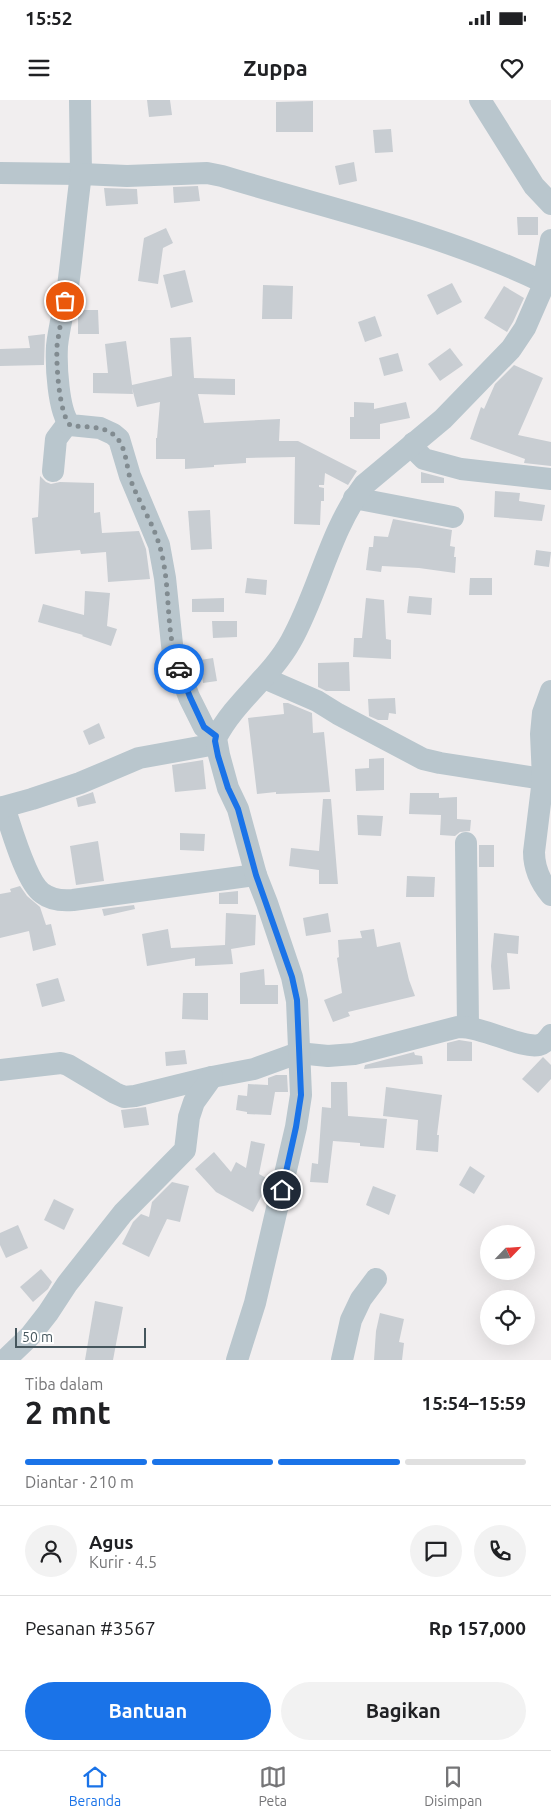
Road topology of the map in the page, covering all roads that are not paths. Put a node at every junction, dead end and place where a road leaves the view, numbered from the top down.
1 (80, 100) edge
2 (480, 100) edge
3 (0, 173) edge
4 (81, 174) junction
5 (551, 204) edge
6 (551, 240) edge
7 (545, 287) edge
8 (68, 423) junction
9 (413, 443) junction
10 (53, 471) dead end
11 (551, 479) edge
12 (354, 498) junction
13 (453, 517) dead end
14 (264, 678) junction
15 (551, 691) edge
16 (216, 740) junction
17 (543, 779) junction
18 (2, 807) edge
19 (466, 843) dead end
20 (256, 875) junction
21 (551, 895) edge
22 (468, 1027) junction
23 (551, 1035) edge
24 (298, 1053) junction
25 (0, 1070) edge
26 (212, 1077) junction
27 (376, 1279) dead end
28 (5, 1360) edge
29 (236, 1360) edge
30 (342, 1360) edge

1 - 4 street
2 - 5 street
3 - 4 street
4 - 7 street
4 - 8 street
6 - 7 street
7 - 9 street
8 - 10 street
8 - 16 street
9 - 11 street
9 - 12 street
12 - 13 street
12 - 14 street
14 - 16 street
14 - 17 street
15 - 17 street
16 - 18 street
16 - 20 street
17 - 21 street
18 - 20 street
19 - 22 street
20 - 24 street
22 - 23 street
22 - 24 street
24 - 26 street
24 - 29 street
25 - 26 street
26 - 28 street
27 - 30 street

